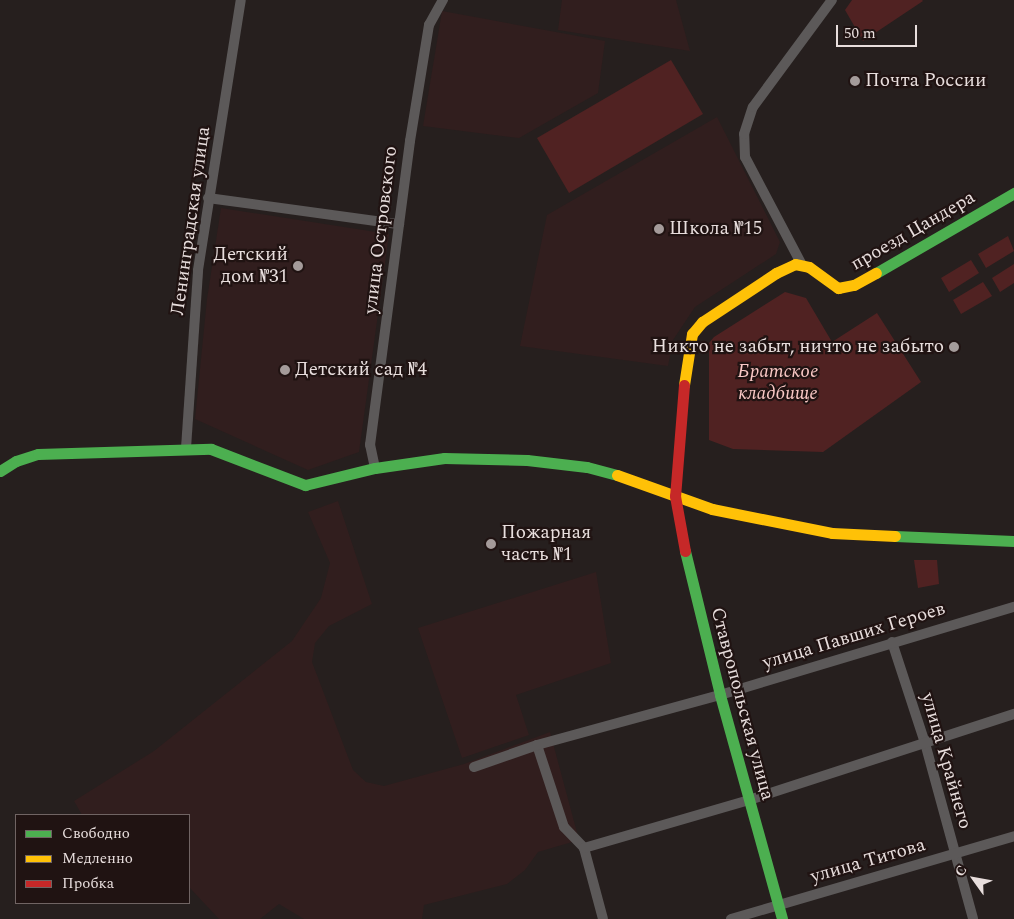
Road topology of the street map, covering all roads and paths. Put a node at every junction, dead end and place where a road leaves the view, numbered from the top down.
1 (241, 0) edge
2 (443, 0) edge
3 (832, 0) edge
4 (1014, 193) edge
5 (208, 198) junction
6 (399, 224) junction
7 (802, 266) junction
8 (186, 448) junction
9 (375, 468) junction
10 (0, 471) edge
11 (674, 496) junction
12 (1014, 542) edge
13 (1014, 607) edge
14 (892, 642) junction
15 (720, 695) junction
16 (1014, 714) edge
17 (925, 743) junction
18 (537, 745) junction
19 (474, 767) dead end
20 (749, 800) junction
21 (1014, 836) edge
22 (584, 848) junction
23 (954, 854) junction
24 (777, 905) junction
25 (603, 919) edge
26 (731, 919) edge
27 (782, 919) edge
28 (973, 919) edge

1 - 5 street, Ленинградская улица
2 - 6 street, улица Островского
3 - 7 street
4 - 7 main road, проезд Цандера
5 - 6 street
5 - 8 street, Ленинградская улица
6 - 9 street, улица Островского
7 - 11 main road
8 - 9 main road
8 - 10 main road
9 - 11 main road
11 - 12 main road
11 - 15 main road, Ставропольская улица
13 - 14 street, улица Павших Героев
14 - 15 street, улица Павших Героев
14 - 17 street, улица Крайнего
15 - 18 street, улица Павших Героев
15 - 20 main road, Ставропольская улица
16 - 17 street
17 - 20 street
17 - 23 street, улица Крайнего
18 - 19 street, улица Павших Героев
18 - 22 street
20 - 22 street
20 - 24 main road, Ставропольская улица
21 - 23 street, улица Титова
22 - 25 street
23 - 24 street, улица Титова
23 - 28 street, улица Крайнего
24 - 26 street, улица Титова
24 - 27 main road, Ставропольская улица

